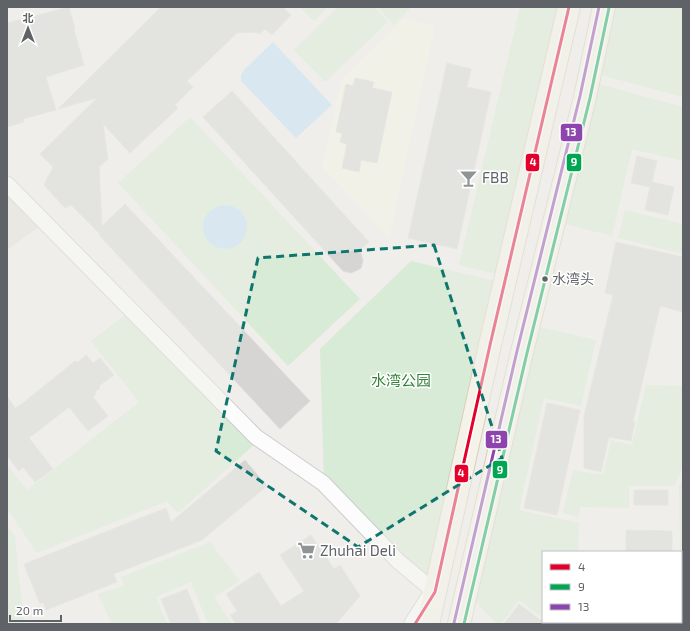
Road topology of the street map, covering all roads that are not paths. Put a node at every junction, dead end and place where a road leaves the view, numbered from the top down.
1 (569, 7) edge
2 (604, 7) edge
3 (7, 184) edge
4 (435, 592) junction
5 (415, 624) edge
6 (428, 624) edge
7 (459, 624) edge

1 - 4 main road
2 - 7 main road
3 - 4 street
4 - 5 street
4 - 6 main road

